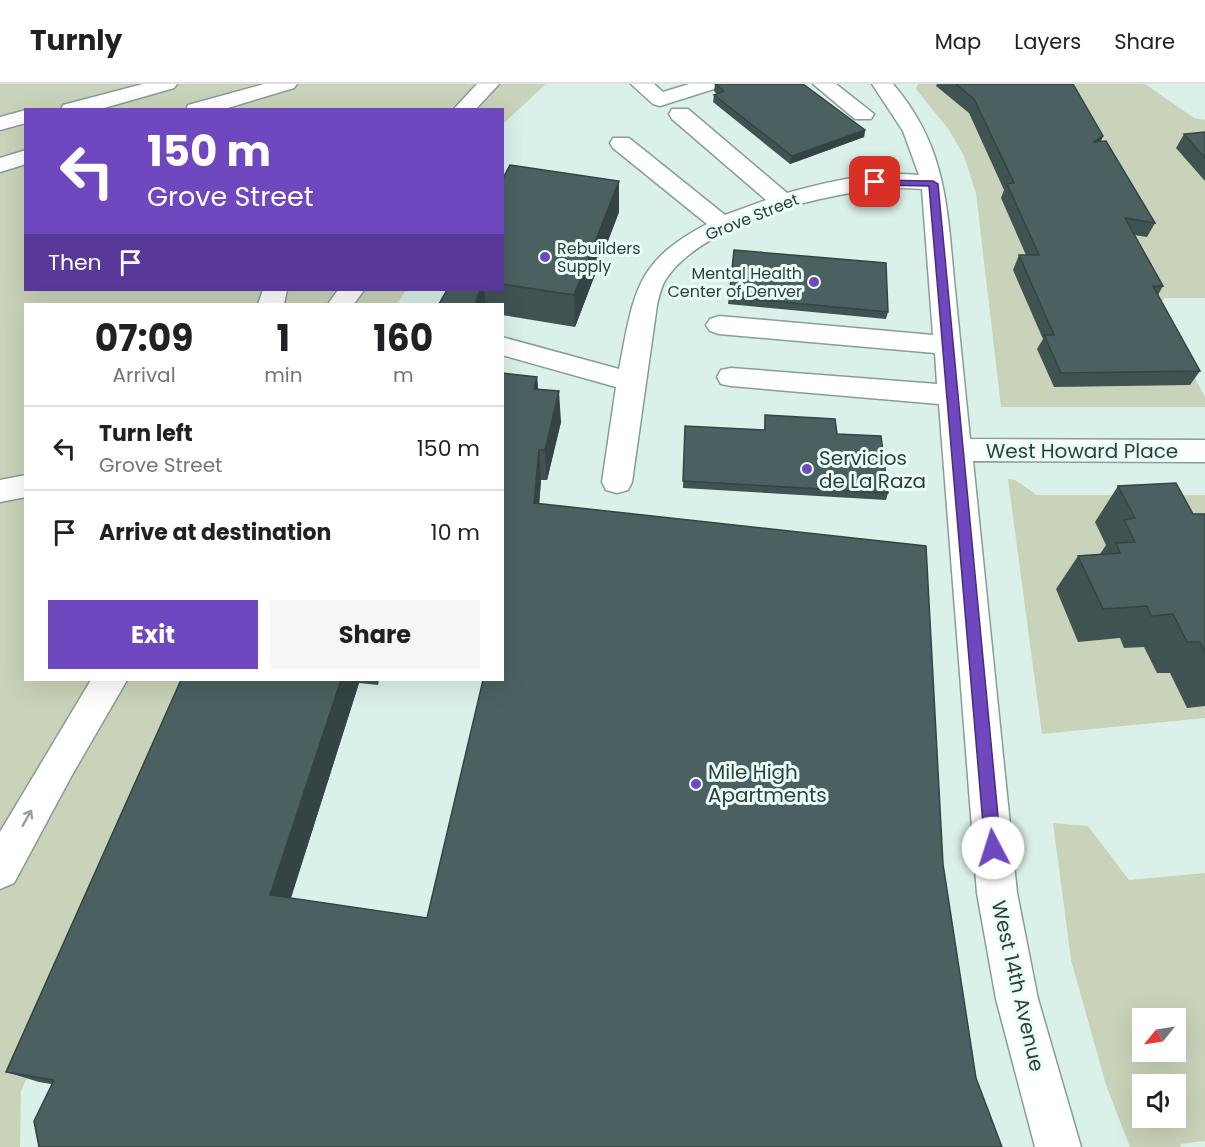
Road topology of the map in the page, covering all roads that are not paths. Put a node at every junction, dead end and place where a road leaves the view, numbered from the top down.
1 (96, 84) edge
2 (167, 84) edge
3 (287, 84) edge
4 (489, 84) edge
5 (641, 84) edge
6 (710, 84) edge
7 (822, 84) edge
8 (882, 84) edge
9 (50, 108) edge
10 (78, 108) edge
11 (203, 108) edge
12 (465, 108) edge
13 (680, 114) dead end
14 (863, 114) dead end
15 (24, 117) edge
16 (24, 122) edge
17 (0, 126) edge
18 (621, 142) dead end
19 (24, 158) edge
20 (0, 165) edge
21 (24, 173) edge
22 (0, 177) edge
23 (933, 184) junction
24 (782, 201) junction
25 (723, 225) junction
26 (719, 325) dead end
27 (948, 345) junction
28 (504, 347) edge
29 (731, 376) dead end
30 (630, 381) junction
31 (953, 396) junction
32 (959, 449) junction
33 (1205, 451) edge
34 (617, 482) dead end
35 (24, 486) edge
36 (0, 491) edge
37 (109, 681) edge
38 (0, 870) edge
39 (1058, 1147) edge

1 - 9 street
2 - 10 street
3 - 11 street
4 - 12 street
5 - 6 street
7 - 14 street
8 - 23 street, West 14th Avenue
13 - 24 street
15 - 17 street
16 - 17 street
18 - 25 street
19 - 20 street
21 - 22 street
23 - 24 street, Grove Street
23 - 27 street, West 14th Avenue
24 - 25 street, Grove Street
25 - 30 street, Grove Street
26 - 27 street
27 - 31 street, West 14th Avenue
28 - 30 street
29 - 31 street
30 - 34 street, Grove Street
31 - 32 street, West 14th Avenue
32 - 33 street, West Howard Place
32 - 39 street, West 14th Avenue
35 - 36 street
38 -> 37 street

